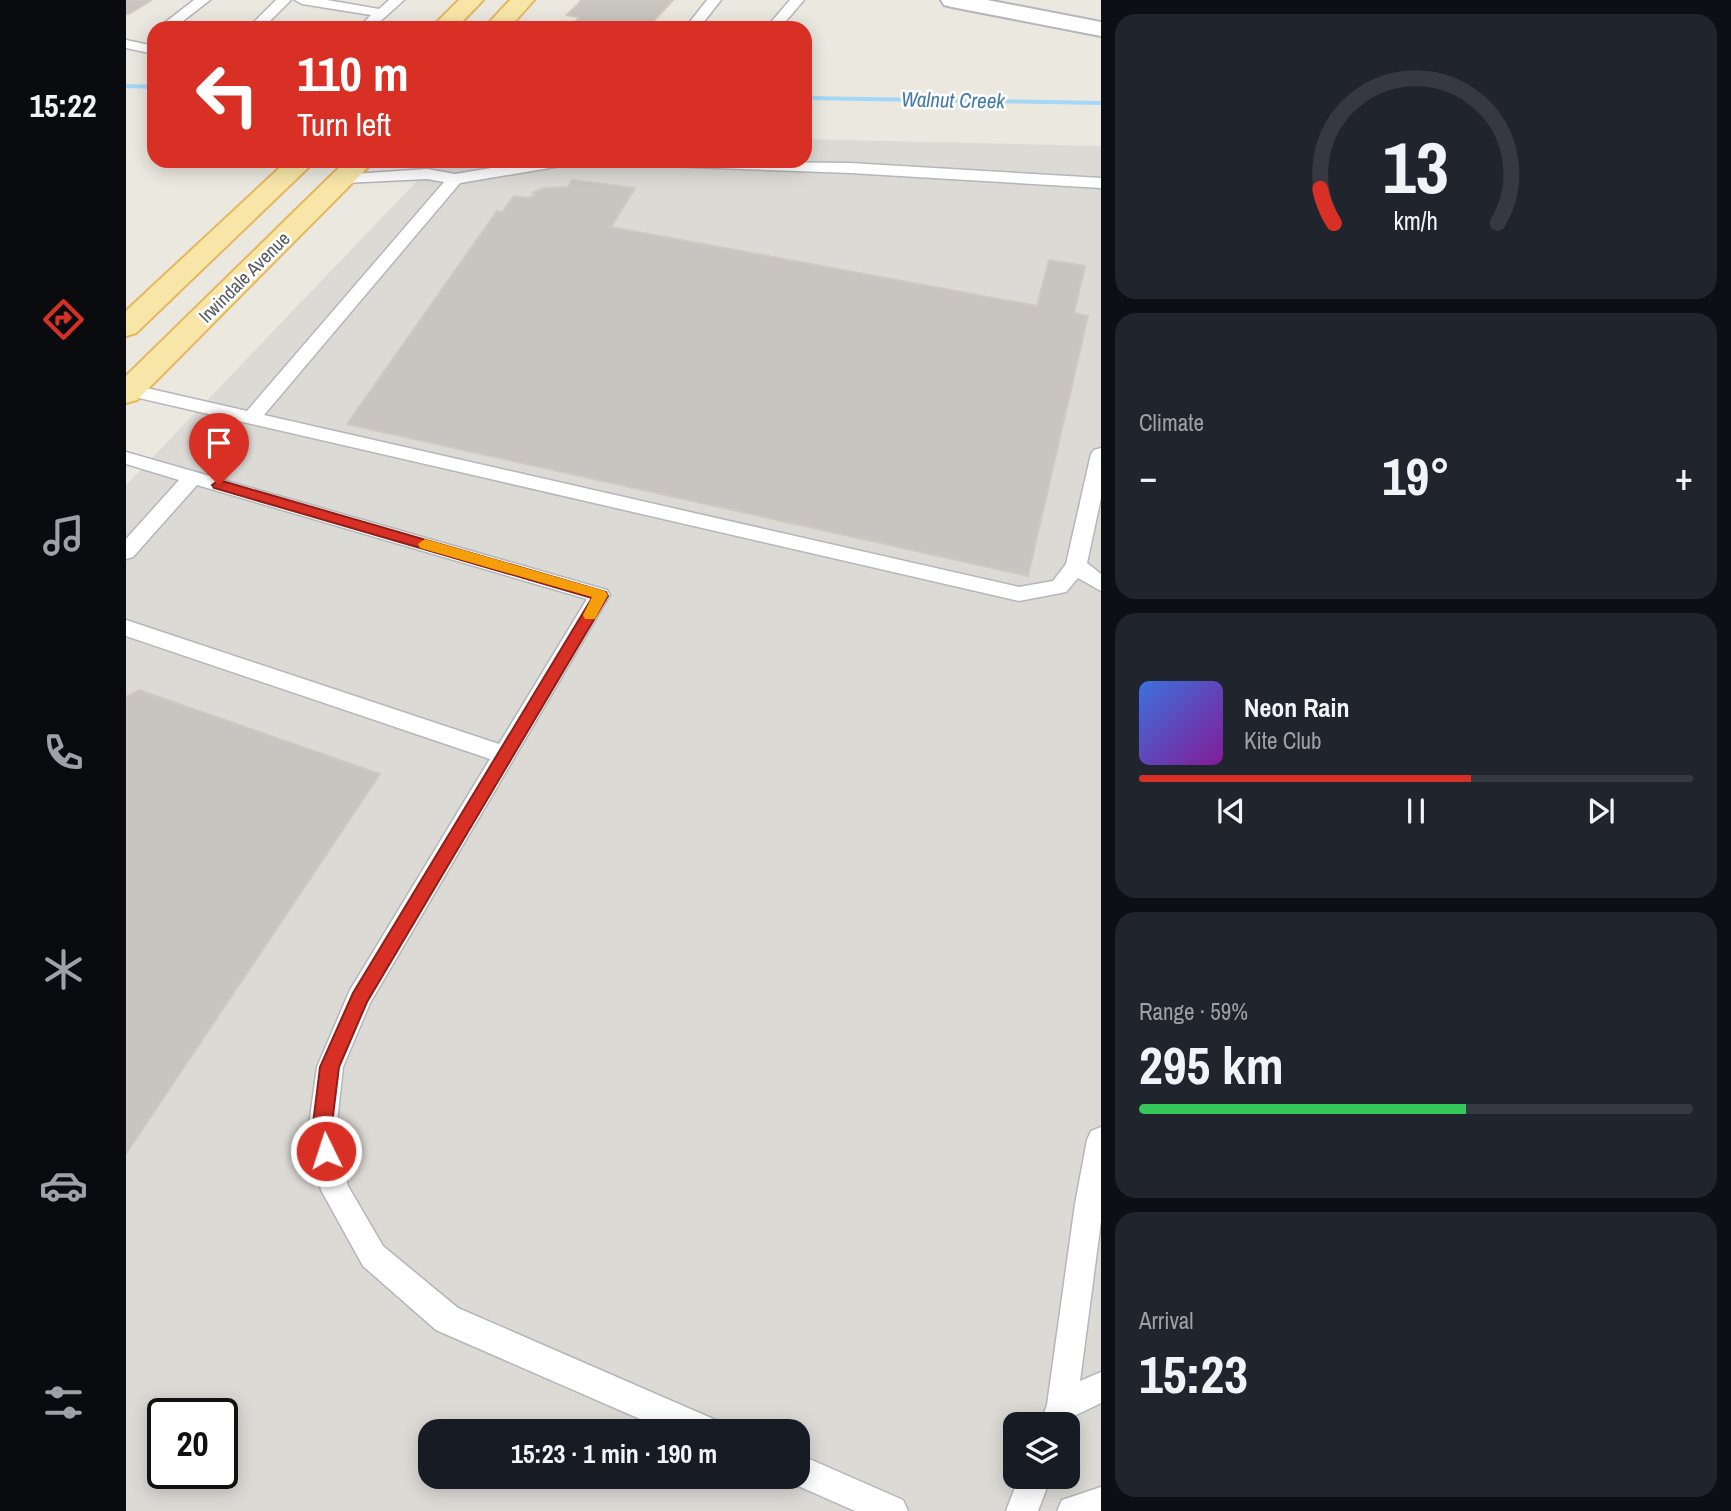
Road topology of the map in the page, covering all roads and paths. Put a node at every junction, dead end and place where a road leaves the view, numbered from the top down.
1 (203, 0) edge
2 (284, 0) edge
3 (302, 0) edge
4 (397, 0) edge
5 (472, 0) edge
6 (523, 0) edge
7 (714, 0) edge
8 (797, 0) edge
9 (952, 0) edge
10 (381, 13) junction
11 (174, 21) edge
12 (262, 21) edge
13 (372, 21) edge
14 (450, 21) edge
15 (503, 21) edge
16 (698, 21) edge
17 (779, 21) edge
18 (1101, 29) edge
19 (812, 167) edge
20 (295, 168) edge
21 (416, 168) edge
22 (520, 168) edge
23 (353, 169) edge
24 (427, 174) junction
25 (455, 179) junction
26 (1101, 184) edge
27 (126, 327) edge
28 (127, 391) edge
29 (252, 417) junction
30 (1101, 454) edge
31 (126, 458) edge
32 (193, 477) junction
33 (126, 552) edge
34 (1076, 566) junction
35 (1101, 584) edge
36 (126, 628) edge
37 (506, 755) junction
38 (1101, 1140) edge
39 (1101, 1387) edge
40 (1058, 1412) edge
41 (1063, 1412) edge
42 (677, 1419) edge
43 (810, 1476) edge
44 (1030, 1489) edge
45 (1101, 1503) edge
46 (892, 1511) edge
47 (1022, 1511) edge
48 (1073, 1511) edge

1 - 11 lane
2 - 12 lane
3 - 10 lane
4 - 10 lane
5 - 14 main road
6 - 15 main road
7 - 16 lane
8 - 17 lane
9 - 18 street
10 - 13 lane
19 - 26 lane
20 - 27 main road, Irwindale Avenue
21 - 24 lane
22 - 25 lane
23 - 24 lane
23 - 28 main road, Irwindale Avenue
24 - 25 lane
25 - 29 lane
28 - 29 lane
29 - 34 lane
30 - 34 lane
31 - 32 lane
32 - 33 lane
32 - 37 lane
34 - 35 lane
36 - 37 lane
37 - 42 lane
38 - 40 lane
39 - 41 lane
43 - 46 lane
44 - 47 lane
45 - 48 lane

